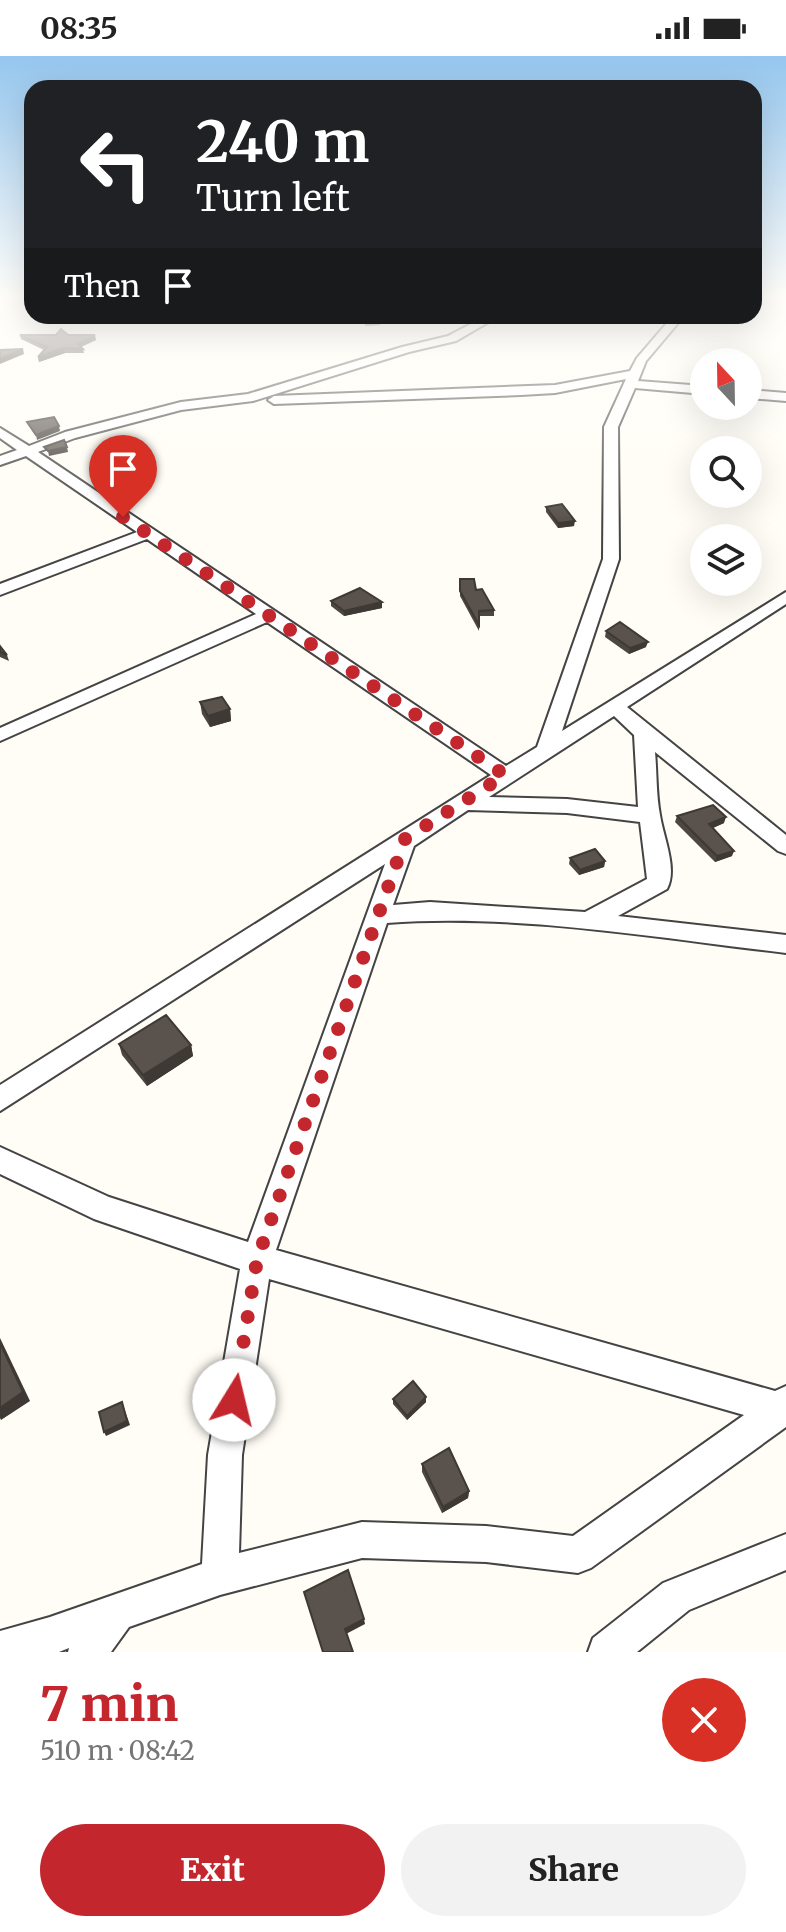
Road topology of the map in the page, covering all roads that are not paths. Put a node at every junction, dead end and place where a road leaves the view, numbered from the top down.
1 (340, 369) edge
2 (637, 369) edge
3 (632, 379) junction
4 (690, 388) edge
5 (762, 395) edge
6 (786, 397) edge
7 (248, 401) dead end
8 (0, 432) edge
9 (28, 453) junction
10 (0, 461) edge
11 (147, 533) junction
12 (0, 590) edge
13 (786, 597) edge
14 (268, 615) junction
15 (614, 706) junction
16 (644, 733) junction
17 (0, 735) edge
18 (546, 748) junction
19 (505, 775) junction
20 (461, 803) junction
21 (649, 816) junction
22 (405, 839) junction
23 (786, 846) edge
24 (378, 915) junction
25 (588, 921) junction
26 (786, 944) edge
27 (0, 1099) edge
28 (0, 1160) edge
29 (257, 1260) junction
30 (784, 1407) edge
31 (786, 1552) edge
32 (220, 1576) junction
33 (116, 1613) junction
34 (0, 1650) edge
35 (87, 1652) edge
36 (607, 1652) edge

1 - 9 street
2 - 3 street
3 - 4 street
3 - 7 street
3 - 18 street
5 - 6 street
8 - 9 street
9 - 10 street
9 - 11 street
11 - 12 street
11 - 14 street
13 - 15 street
14 - 17 street
14 - 19 street
15 - 16 street
15 - 18 street
16 - 21 street
16 - 23 street
18 - 19 street
19 - 20 street
20 - 21 street
20 - 22 street
21 - 25 street
22 - 24 street
22 - 27 street
24 - 25 street
24 - 29 street
25 - 26 street
28 - 29 street
29 - 30 street
29 - 32 street
30 - 32 street
31 - 36 street
32 - 33 street
33 - 34 street
33 - 35 street

